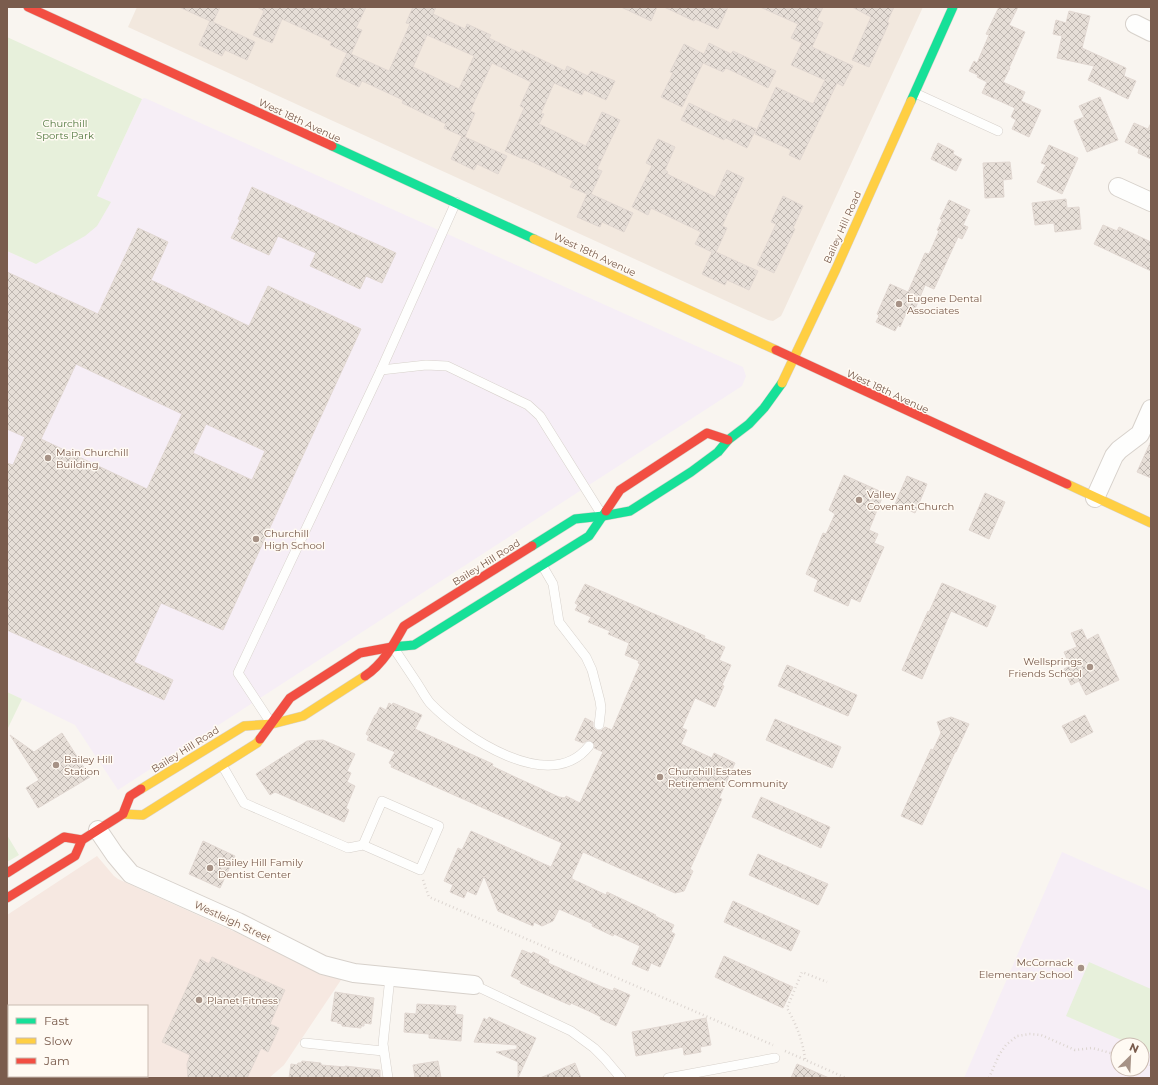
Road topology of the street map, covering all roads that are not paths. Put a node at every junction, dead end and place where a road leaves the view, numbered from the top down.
1 (28, 7) edge
2 (953, 7) edge
3 (915, 93) junction
4 (998, 131) dead end
5 (1118, 187) dead end
6 (456, 202) junction
7 (1151, 202) edge
8 (794, 359) junction
9 (381, 370) junction
10 (1151, 409) edge
11 (728, 440) junction
12 (1095, 498) junction
13 (603, 516) junction
14 (1151, 523) edge
15 (542, 565) junction
16 (393, 647) junction
17 (272, 724) junction
18 (599, 725) dead end
19 (589, 746) dead end
20 (222, 765) junction
21 (123, 814) junction
22 (98, 830) junction
23 (82, 840) junction
24 (363, 845) junction
25 (30, 859) junction
26 (7, 873) edge
27 (7, 881) edge
28 (7, 898) edge
29 (390, 977) junction
30 (474, 985) joint
31 (305, 1043) dead end
32 (383, 1051) junction
33 (775, 1058) dead end
34 (388, 1078) edge
35 (621, 1078) edge
36 (668, 1078) edge

1 - 6 main road, West 18th Avenue
2 - 3 main road, Bailey Hill Road
3 - 4 lane
3 - 8 main road, Bailey Hill Road
5 - 7 street
6 - 8 main road, West 18th Avenue
6 - 9 lane
8 - 11 main road, Bailey Hill Road
8 - 12 main road, West 18th Avenue
9 - 13 lane
9 - 17 lane
10 - 12 street
11 - 13 main road, Bailey Hill Road
11 - 13 main road
12 - 14 main road, West 18th Avenue
13 - 15 main road
13 - 16 main road, Bailey Hill Road
15 - 16 main road
15 - 18 lane
16 - 17 main road, Bailey Hill Road
16 - 17 main road
16 - 19 lane
17 - 20 main road
17 - 21 main road, Bailey Hill Road
20 - 21 main road
20 - 24 lane
21 - 22 main road
22 - 23 main road
22 - 29 street, Westleigh Street
23 - 25 main road
23 - 28 main road
24 - 24 lane
25 - 26 main road
25 - 27 lane
29 - 30 street, Westleigh Street
29 - 32 lane
30 - 35 lane, Westleigh Street
31 - 32 lane
32 - 34 lane
33 - 36 lane

